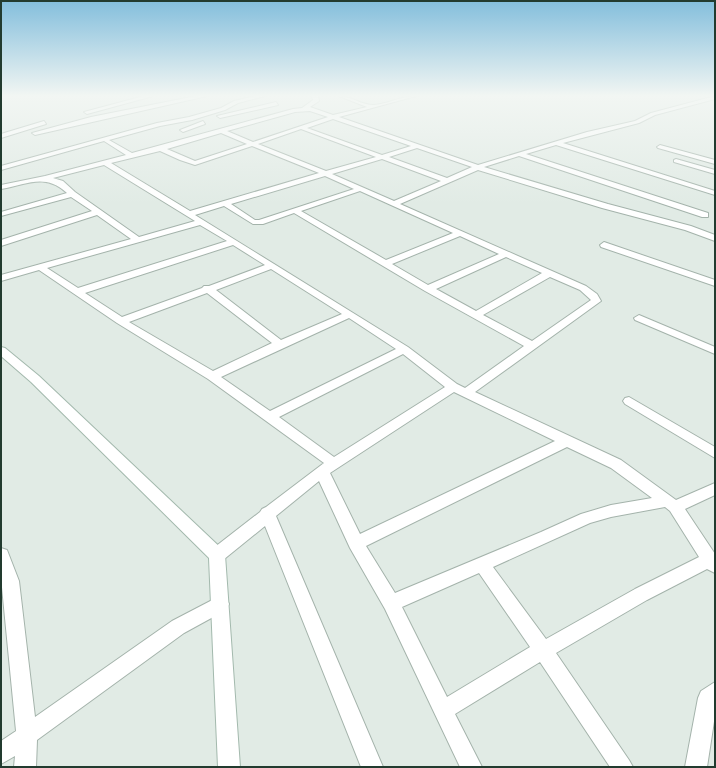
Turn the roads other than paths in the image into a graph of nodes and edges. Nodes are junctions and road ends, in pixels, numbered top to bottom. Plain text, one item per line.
1 (16, 132) edge
2 (40, 132) edge
3 (130, 132) edge
4 (218, 132) edge
5 (223, 132) edge
6 (291, 132) edge
7 (314, 132) edge
8 (375, 132) edge
9 (600, 132) edge
10 (35, 133) dead end
11 (1, 136) edge
12 (104, 139) junction
13 (557, 143) junction
14 (254, 144) junction
15 (419, 146) junction
16 (660, 147) dead end
17 (158, 149) junction
18 (522, 155) junction
19 (132, 156) junction
20 (384, 157) junction
21 (676, 161) dead end
22 (105, 162) junction
23 (715, 162) edge
24 (477, 167) junction
25 (5, 172) edge
26 (715, 172) edge
27 (327, 174) junction
28 (45, 178) junction
29 (448, 181) junction
30 (22, 183) junction
31 (1, 187) edge
32 (360, 189) junction
33 (715, 193) edge
34 (72, 194) junction
35 (226, 204) junction
36 (392, 204) junction
37 (296, 211) junction
38 (98, 212) junction
39 (1, 214) edge
40 (189, 214) junction
41 (705, 215) dead end
42 (201, 222) junction
43 (460, 233) junction
44 (715, 238) edge
45 (3, 240) edge
46 (137, 240) junction
47 (234, 242) junction
48 (604, 244) dead end
49 (506, 254) junction
50 (387, 263) junction
51 (272, 266) junction
52 (40, 267) junction
53 (550, 273) junction
54 (1, 278) edge
55 (715, 283) edge
56 (207, 288) junction
57 (428, 289) junction
58 (77, 292) junction
59 (350, 314) junction
60 (476, 315) junction
61 (639, 318) dead end
62 (121, 321) junction
63 (280, 344) junction
64 (532, 346) junction
65 (404, 349) junction
66 (1, 350) edge
67 (715, 351) edge
68 (212, 376) junction
69 (453, 387) junction
70 (466, 393) junction
71 (629, 401) dead end
72 (269, 417) junction
73 (567, 441) junction
74 (715, 453) edge
75 (327, 467) junction
76 (715, 489) edge
77 (672, 504) junction
78 (267, 513) junction
79 (356, 543) junction
80 (1, 555) edge
81 (216, 555) junction
82 (713, 564) edge
83 (482, 565) junction
84 (391, 603) junction
85 (220, 604) junction
86 (543, 650) junction
87 (715, 692) edge
88 (443, 710) junction
89 (27, 737) junction
90 (1, 754) edge
91 (25, 767) edge
92 (229, 767) edge
93 (372, 767) edge
94 (471, 767) edge
95 (622, 767) edge
96 (696, 767) edge

1 - 11 street
2 - 10 street
3 - 12 street
4 - 17 street
5 - 14 street
6 - 14 street
7 - 20 street
8 - 15 street
9 - 13 street
12 - 19 street
12 - 25 street
13 - 18 street
13 - 33 street
14 - 17 street
14 - 27 street
15 - 20 street
15 - 24 street
16 - 23 street
17 - 19 street
18 - 24 street
18 - 41 street
19 - 22 street
20 - 27 street
20 - 29 street
21 - 26 street
22 - 28 street
22 - 40 street
24 - 29 street
24 - 44 street
25 - 30 street
27 - 32 street
27 - 35 street
28 - 30 street
28 - 34 street
29 - 36 street
30 - 31 street
32 - 36 street
32 - 37 street
34 - 38 street
34 - 39 street
35 - 37 street
35 - 40 street
36 - 43 street
37 - 50 street
38 - 45 street
38 - 46 street
40 - 42 street
42 - 46 street
42 - 47 street
43 - 49 street
43 - 50 street
46 - 52 street
47 - 51 street
47 - 58 street
48 - 55 street
49 - 53 street
49 - 57 street
50 - 57 street
51 - 56 street
51 - 59 street
52 - 54 street
52 - 58 street
53 - 60 street
53 - 64 street
56 - 62 street
56 - 63 street
57 - 60 street
58 - 62 street
59 - 63 street
59 - 65 street
60 - 64 street
61 - 67 street
62 - 68 street
63 - 68 street
64 - 70 street
65 - 69 street
65 - 72 street
66 - 81 street
68 - 72 street
69 - 70 street
69 - 75 street
70 - 73 street
71 - 74 street
72 - 75 street
73 - 77 street
73 - 79 street
75 - 78 street
75 - 79 street
76 - 77 street
77 - 82 street
77 - 83 street
78 - 81 street
78 - 93 street
79 - 84 street
80 - 89 street
81 - 85 street
82 - 86 street
83 - 84 street
83 - 86 street
84 - 88 street
85 - 89 street
85 - 92 street
86 - 88 street
86 - 95 street
87 - 96 street
88 - 94 street
89 - 90 street
89 - 91 street

